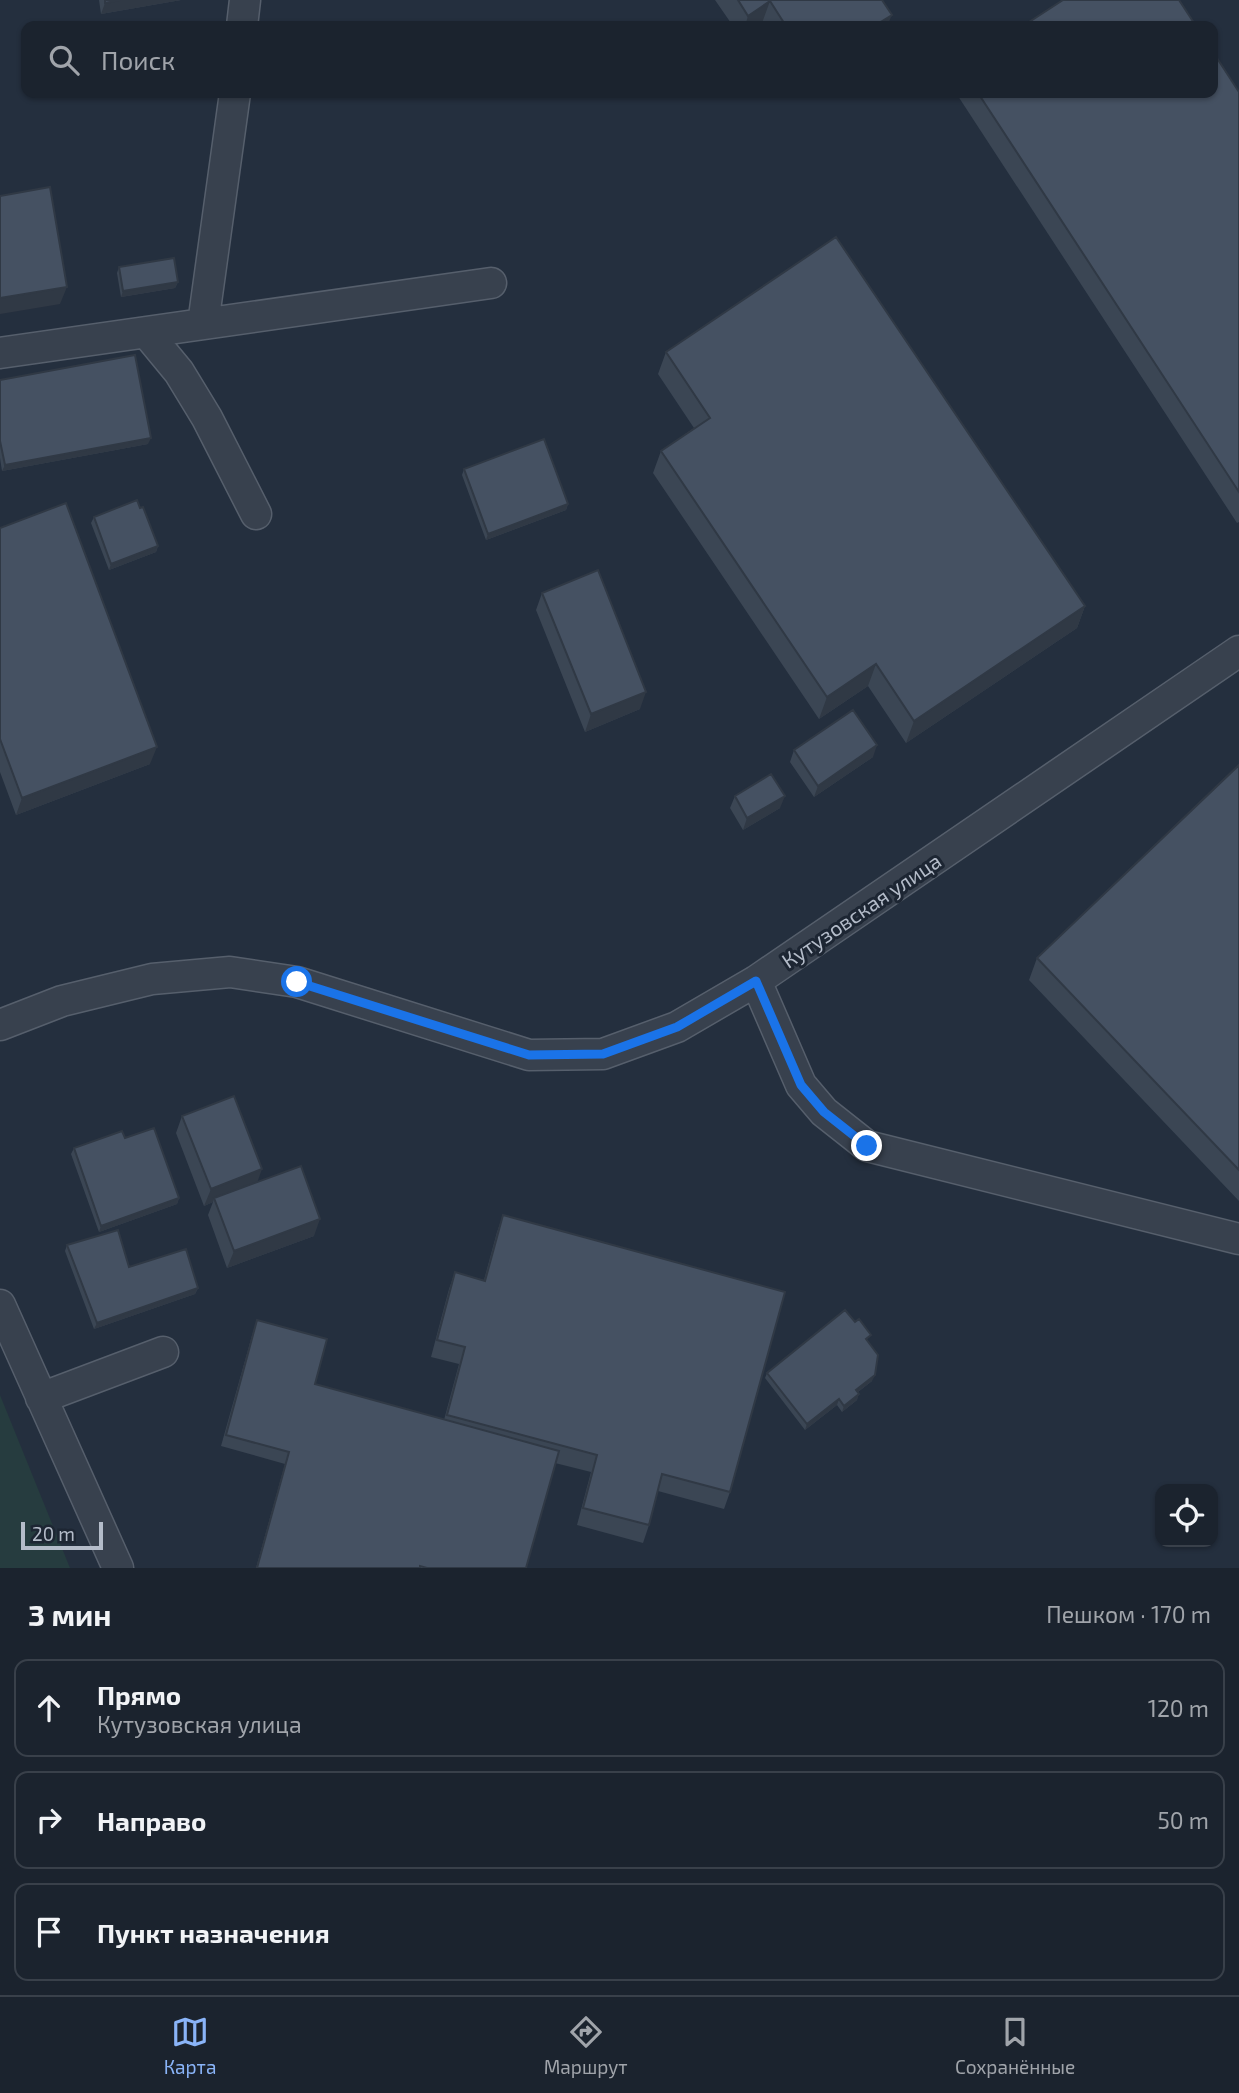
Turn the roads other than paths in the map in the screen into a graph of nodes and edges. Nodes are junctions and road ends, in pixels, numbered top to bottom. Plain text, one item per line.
1 (245, 0) edge
2 (243, 21) edge
3 (234, 98) edge
4 (492, 283) dead end
5 (203, 324) junction
6 (146, 332) junction
7 (0, 353) edge
8 (257, 514) dead end
9 (1239, 651) edge
10 (756, 981) junction
11 (0, 1025) edge
12 (1239, 1239) edge
13 (0, 1306) edge
14 (163, 1352) dead end
15 (41, 1398) junction
16 (118, 1568) edge

1 - 2 street
3 - 5 street
4 - 5 street
5 - 6 street
6 - 7 street
6 - 8 street
9 - 10 street, Кутузовская улица
10 - 11 street, Кутузовская улица
10 - 12 street
13 - 15 street
14 - 15 street
15 - 16 street

